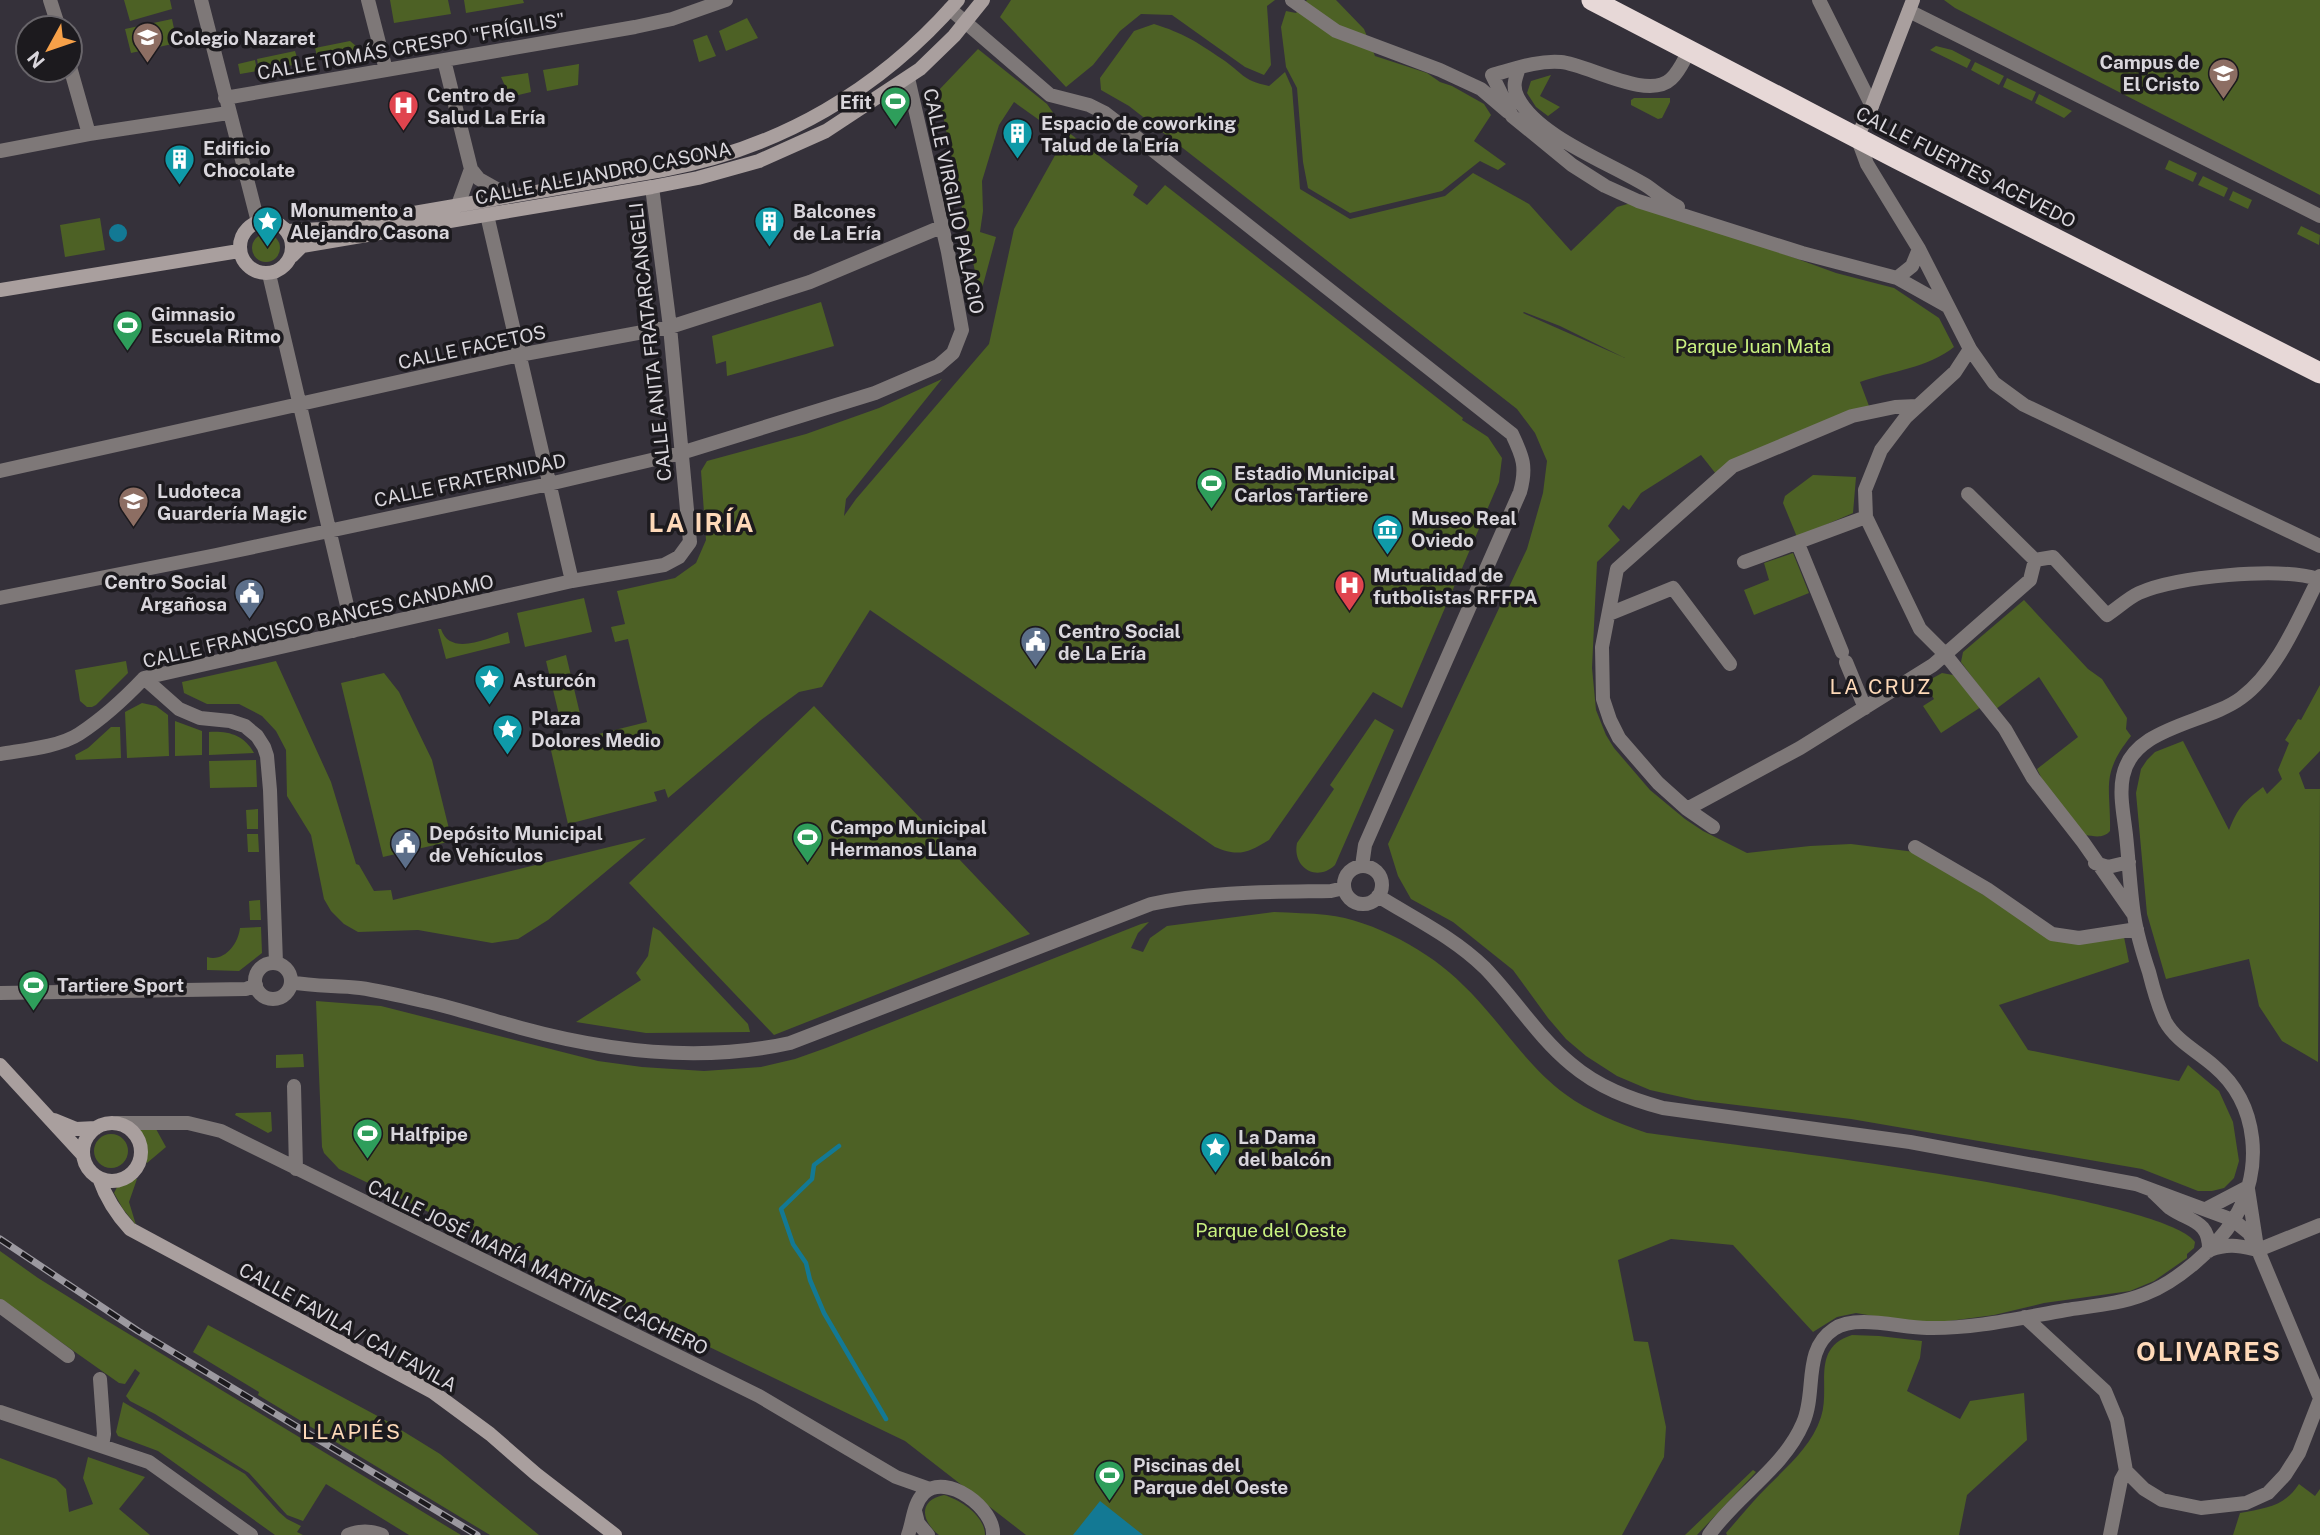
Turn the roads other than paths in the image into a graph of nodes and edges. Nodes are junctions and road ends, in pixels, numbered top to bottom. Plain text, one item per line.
1 (201, 0) edge
2 (368, 0) edge
3 (726, 0) edge
4 (984, 0) edge
5 (1293, 0) edge
6 (1592, 0) edge
7 (1819, 0) edge
8 (954, 4) edge
9 (1910, 4) edge
10 (966, 22) junction
11 (1689, 51) junction
12 (444, 60) junction
13 (1519, 68) junction
14 (386, 70) junction
15 (1452, 75) junction
16 (1492, 75) junction
17 (908, 78) junction
18 (75, 84) edge
19 (225, 98) junction
20 (1872, 106) junction
21 (228, 113) junction
22 (1512, 116) junction
23 (89, 134) junction
24 (1857, 137) junction
25 (0, 151) edge
26 (1615, 168) junction
27 (471, 169) junction
28 (652, 187) junction
29 (1605, 187) junction
30 (509, 196) junction
31 (458, 205) junction
32 (487, 215) junction
33 (2320, 216) edge
34 (258, 222) junction
35 (1708, 222) junction
36 (941, 227) junction
37 (288, 231) junction
38 (1919, 249) junction
39 (239, 251) junction
40 (292, 256) junction
41 (269, 274) junction
42 (1897, 278) junction
43 (0, 290) edge
44 (1949, 306) junction
45 (670, 327) junction
46 (1970, 349) junction
47 (519, 355) junction
48 (938, 366) joint
49 (2320, 373) edge
50 (299, 403) junction
51 (1917, 406) junction
52 (681, 453) junction
53 (0, 471) edge
54 (549, 484) junction
55 (1968, 494) dead end
56 (1866, 517) junction
57 (329, 530) junction
58 (1798, 544) junction
59 (2320, 546) edge
60 (2035, 561) junction
61 (1744, 562) dead end
62 (664, 565) joint
63 (2319, 578) edge
64 (572, 581) junction
65 (0, 598) edge
66 (1609, 614) junction
67 (353, 631) junction
68 (1945, 654) junction
69 (1730, 664) dead end
70 (144, 678) junction
71 (1864, 708) junction
72 (0, 754) edge
73 (1688, 810) junction
74 (1713, 827) dead end
75 (1915, 846) dead end
76 (2129, 862) junction
77 (2095, 863) junction
78 (1363, 866) junction
79 (1344, 888) junction
80 (1378, 896) junction
81 (2136, 923) junction
82 (275, 963) junction
83 (291, 982) junction
84 (256, 985) junction
85 (0, 993) edge
86 (0, 1065) edge
87 (295, 1086) dead end
88 (48, 1117) junction
89 (117, 1123) junction
90 (96, 1128) junction
91 (83, 1155) junction
92 (296, 1169) junction
93 (99, 1178) junction
94 (2147, 1187) junction
95 (2248, 1187) junction
96 (2206, 1209) junction
97 (2233, 1220) junction
98 (2320, 1225) edge
99 (2257, 1248) junction
100 (2209, 1251) junction
101 (0, 1306) edge
102 (2057, 1312) junction
103 (2025, 1317) junction
104 (2045, 1338) junction
105 (68, 1356) dead end
106 (100, 1379) dead end
107 (2320, 1398) edge
108 (0, 1412) edge
109 (102, 1446) junction
110 (2126, 1471) junction
111 (930, 1489) junction
112 (915, 1511) junction
113 (251, 1535) edge
114 (348, 1535) edge
115 (382, 1535) edge
116 (615, 1535) edge
117 (908, 1535) edge
118 (928, 1535) edge
119 (993, 1535) edge
120 (1709, 1535) edge
121 (2110, 1535) edge

1 - 19 street
2 - 14 street
3 - 12 street, CALLE TOMÁS CRESPO "FRÍGILIS"
4 - 10 main road, CALLE ALEJANDRO CASONA
5 - 15 street
6 - 11 highway, CALLE FUERTES ACEVEDO
7 - 20 street
8 - 10 street, CALLE ALEJANDRO CASONA
8 - 30 main road, CALLE ALEJANDRO CASONA
9 - 20 main road
9 - 33 street
10 - 17 main road, CALLE ALEJANDRO CASONA
10 - 78 street
11 - 13 street
11 - 24 highway, CALLE FUERTES ACEVEDO
12 - 14 street, CALLE TOMÁS CRESPO "FRÍGILIS"
12 - 27 street
13 - 16 street
13 - 26 street
14 - 19 street, CALLE TOMÁS CRESPO "FRÍGILIS"
15 - 16 street
15 - 22 street
16 - 22 street
17 - 28 main road, CALLE ALEJANDRO CASONA
17 - 36 street, CALLE VIRGILIO PALACIO
18 - 23 street
19 - 21 street
20 - 24 main road
21 - 23 street
21 - 34 street
22 - 29 street
23 - 25 street
24 - 38 street
24 - 49 highway, CALLE FUERTES ACEVEDO
26 - 29 street
26 - 35 street
27 - 30 street
27 - 31 street
28 - 32 main road, CALLE ALEJANDRO CASONA
28 - 45 street, CALLE ANITA FRATARCANGELI
29 - 35 street
30 - 31 main road, CALLE ALEJANDRO CASONA
31 - 37 main road, CALLE ALEJANDRO CASONA
32 - 40 main road, CALLE ALEJANDRO CASONA
32 - 47 street
34 - 37 main road
34 - 39 main road
35 - 42 street
36 - 45 street, CALLE FACETOS
36 - 48 street, CALLE VIRGILIO PALACIO
37 - 40 main road
38 - 42 street
38 - 44 street
39 - 41 main road
39 - 43 main road
40 - 41 main road
41 - 50 street
42 - 44 street
44 - 46 street
45 - 47 street, CALLE FACETOS
45 - 52 street, CALLE ANITA FRATARCANGELI
46 - 51 street
46 - 59 street
47 - 50 street, CALLE FACETOS
47 - 54 street
48 - 52 street, CALLE FRATERNIDAD
50 - 53 street, CALLE FACETOS
50 - 57 street
51 - 56 street
51 - 66 street
52 - 54 street, CALLE FRATERNIDAD
52 - 62 street, CALLE ANITA FRATARCANGELI
54 - 57 street, CALLE FRATERNIDAD
54 - 64 street
55 - 60 street
56 - 58 street
56 - 68 street
57 - 65 street, CALLE FRATERNIDAD
57 - 67 street
58 - 61 street
58 - 71 street
60 - 63 street
60 - 68 street
62 - 64 street, CALLE FRANCISCO BANCES CANDAMO
63 - 76 street
64 - 67 street, CALLE FRANCISCO BANCES CANDAMO
66 - 69 street
66 - 73 street
67 - 70 street, CALLE FRANCISCO BANCES CANDAMO
68 - 71 street
68 - 77 street
70 - 72 street, CALLE FRANCISCO BANCES CANDAMO
70 - 82 street
71 - 73 street
73 - 74 street
75 - 81 street
76 - 77 street
76 - 81 street
77 - 81 street
78 - 79 street
78 - 80 street
79 - 80 street
79 - 83 street
80 - 94 street
81 - 95 street
82 - 83 street
82 - 84 street
83 - 84 street
84 - 85 street
86 - 88 main road
87 - 92 street
88 - 90 main road
88 - 91 main road
89 - 90 main road
89 - 92 street, CALLE JOSÉ MARÍA MARTÍNEZ CACHERO
89 - 93 main road
90 - 91 main road
91 - 93 main road
92 - 111 street, CALLE JOSÉ MARÍA MARTÍNEZ CACHERO
93 - 116 main road, CALLE FAVILA / CAI FAVILA
94 - 96 street
94 - 100 street
95 - 96 street
95 - 97 street
95 - 99 street
96 - 97 street
97 - 99 street
97 - 100 street
98 - 99 street
99 - 100 street
99 - 107 street
100 - 102 street
101 - 105 street
102 - 103 street
102 - 104 street
103 - 104 street
103 - 120 street
104 - 110 street
106 - 109 street
107 - 110 street
108 - 109 street
109 - 113 street
110 - 121 street
111 - 112 street
111 - 119 street, CALLE JOSÉ MARÍA MARTÍNEZ CACHERO
112 - 117 street
112 - 118 street
114 - 115 street

